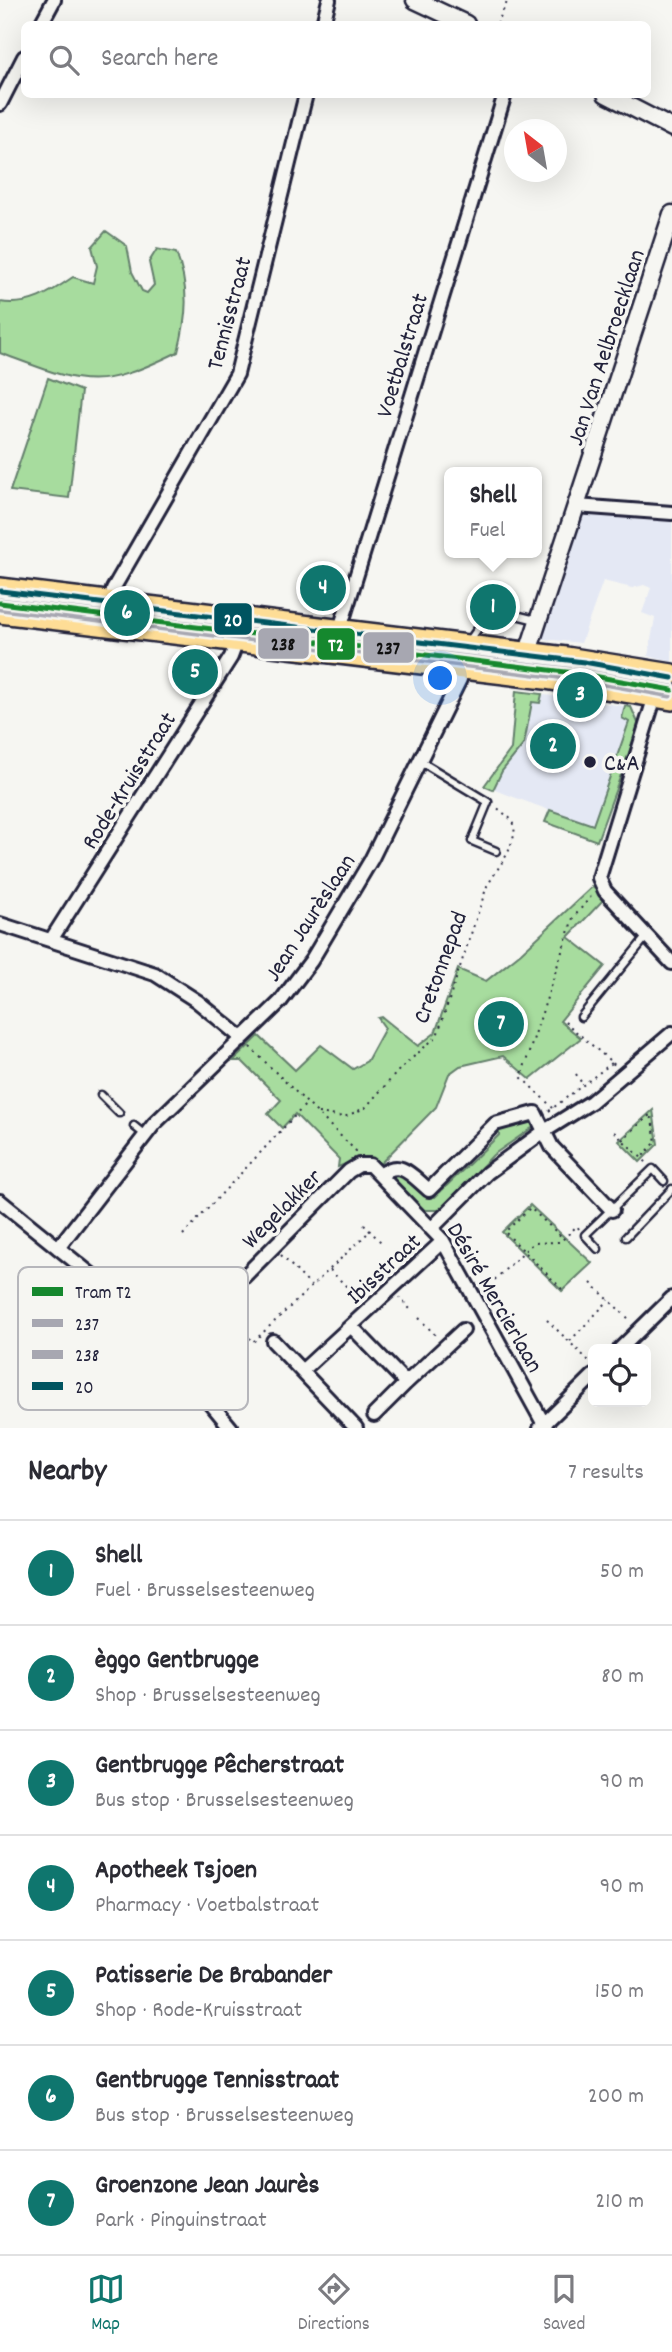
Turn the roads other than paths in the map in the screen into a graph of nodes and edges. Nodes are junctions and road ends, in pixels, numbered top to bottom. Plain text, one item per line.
1 (54, 0) edge
2 (329, 0) edge
3 (415, 0) edge
4 (43, 21) edge
5 (324, 21) edge
6 (460, 21) edge
7 (21, 63) edge
8 (305, 98) edge
9 (504, 98) edge
10 (614, 98) edge
11 (0, 104) edge
12 (672, 128) edge
13 (672, 214) edge
14 (576, 506) junction
15 (672, 513) edge
16 (0, 588) edge
17 (0, 600) edge
18 (112, 601) junction
19 (0, 613) edge
20 (538, 621) junction
21 (341, 629) junction
22 (237, 641) junction
23 (467, 645) junction
24 (523, 664) junction
25 (461, 668) junction
26 (672, 674) edge
27 (666, 694) edge
28 (420, 761) junction
29 (496, 851) dead end
30 (0, 924) edge
31 (647, 936) junction
32 (51, 940) junction
33 (672, 963) edge
34 (581, 1017) dead end
35 (672, 1033) edge
36 (242, 1038) junction
37 (100, 1095) dead end
38 (118, 1113) dead end
39 (134, 1126) dead end
40 (542, 1132) junction
41 (145, 1135) junction
42 (370, 1165) joint
43 (381, 1175) junction
44 (664, 1181) dead end
45 (672, 1189) edge
46 (0, 1201) edge
47 (612, 1210) junction
48 (433, 1227) junction
49 (626, 1237) dead end
50 (443, 1241) junction
51 (58, 1248) junction
52 (598, 1249) dead end
53 (83, 1267) edge
54 (248, 1272) edge
55 (672, 1298) edge
56 (351, 1326) junction
57 (463, 1330) dead end
58 (273, 1342) dead end
59 (625, 1344) edge
60 (302, 1371) junction
61 (588, 1381) edge
62 (407, 1383) junction
63 (216, 1410) edge
64 (374, 1415) dead end
65 (544, 1427) edge
66 (231, 1428) edge
67 (356, 1428) edge

1 - 4 street
2 - 5 street
3 - 6 street
7 - 11 street
8 - 18 street, Tennisstraat
9 - 21 street, Voetbalstraat
10 - 12 street
13 - 14 street, Jan Van Aelbroecklaan
14 - 15 street
14 - 20 street, Jan Van Aelbroecklaan
16 - 18 main road
17 - 24 lane
18 - 21 main road
19 - 22 main road
20 - 23 lane
20 - 24 street, Jan Van Aelbroecklaan
21 - 23 main road
22 - 25 main road
22 - 32 street, Rode-Kruisstraat
23 - 24 main road
24 - 25 main road
24 - 26 main road
24 - 27 main road
25 - 28 street, Jean Jaurèslaan
27 - 31 street
28 - 29 lane
28 - 36 street, Jean Jaurèslaan
30 - 32 street
31 - 33 street
31 - 34 lane
32 - 36 street
35 - 40 street
36 - 41 street, Jean Jaurèslaan
37 - 38 lane
39 - 41 lane
40 - 43 street
40 - 47 street
40 - 48 street
41 - 51 street, Jean Jaurèslaan
42 - 43 street, Désiré Mercierlaan
42 - 54 street, Wegelakker
43 - 48 street, Désiré Mercierlaan
44 - 47 lane
45 - 49 lane
46 - 51 street
47 - 52 lane
48 - 50 street, Désiré Mercierlaan
50 - 56 street, Ibisstraat
50 - 65 street, Désiré Mercierlaan
51 - 53 street
55 - 59 street
56 - 60 street, Ibisstraat
56 - 62 street, Ibisstraat
57 - 62 street
58 - 60 street
60 - 67 street
61 - 65 street
62 - 64 street
63 - 66 street

